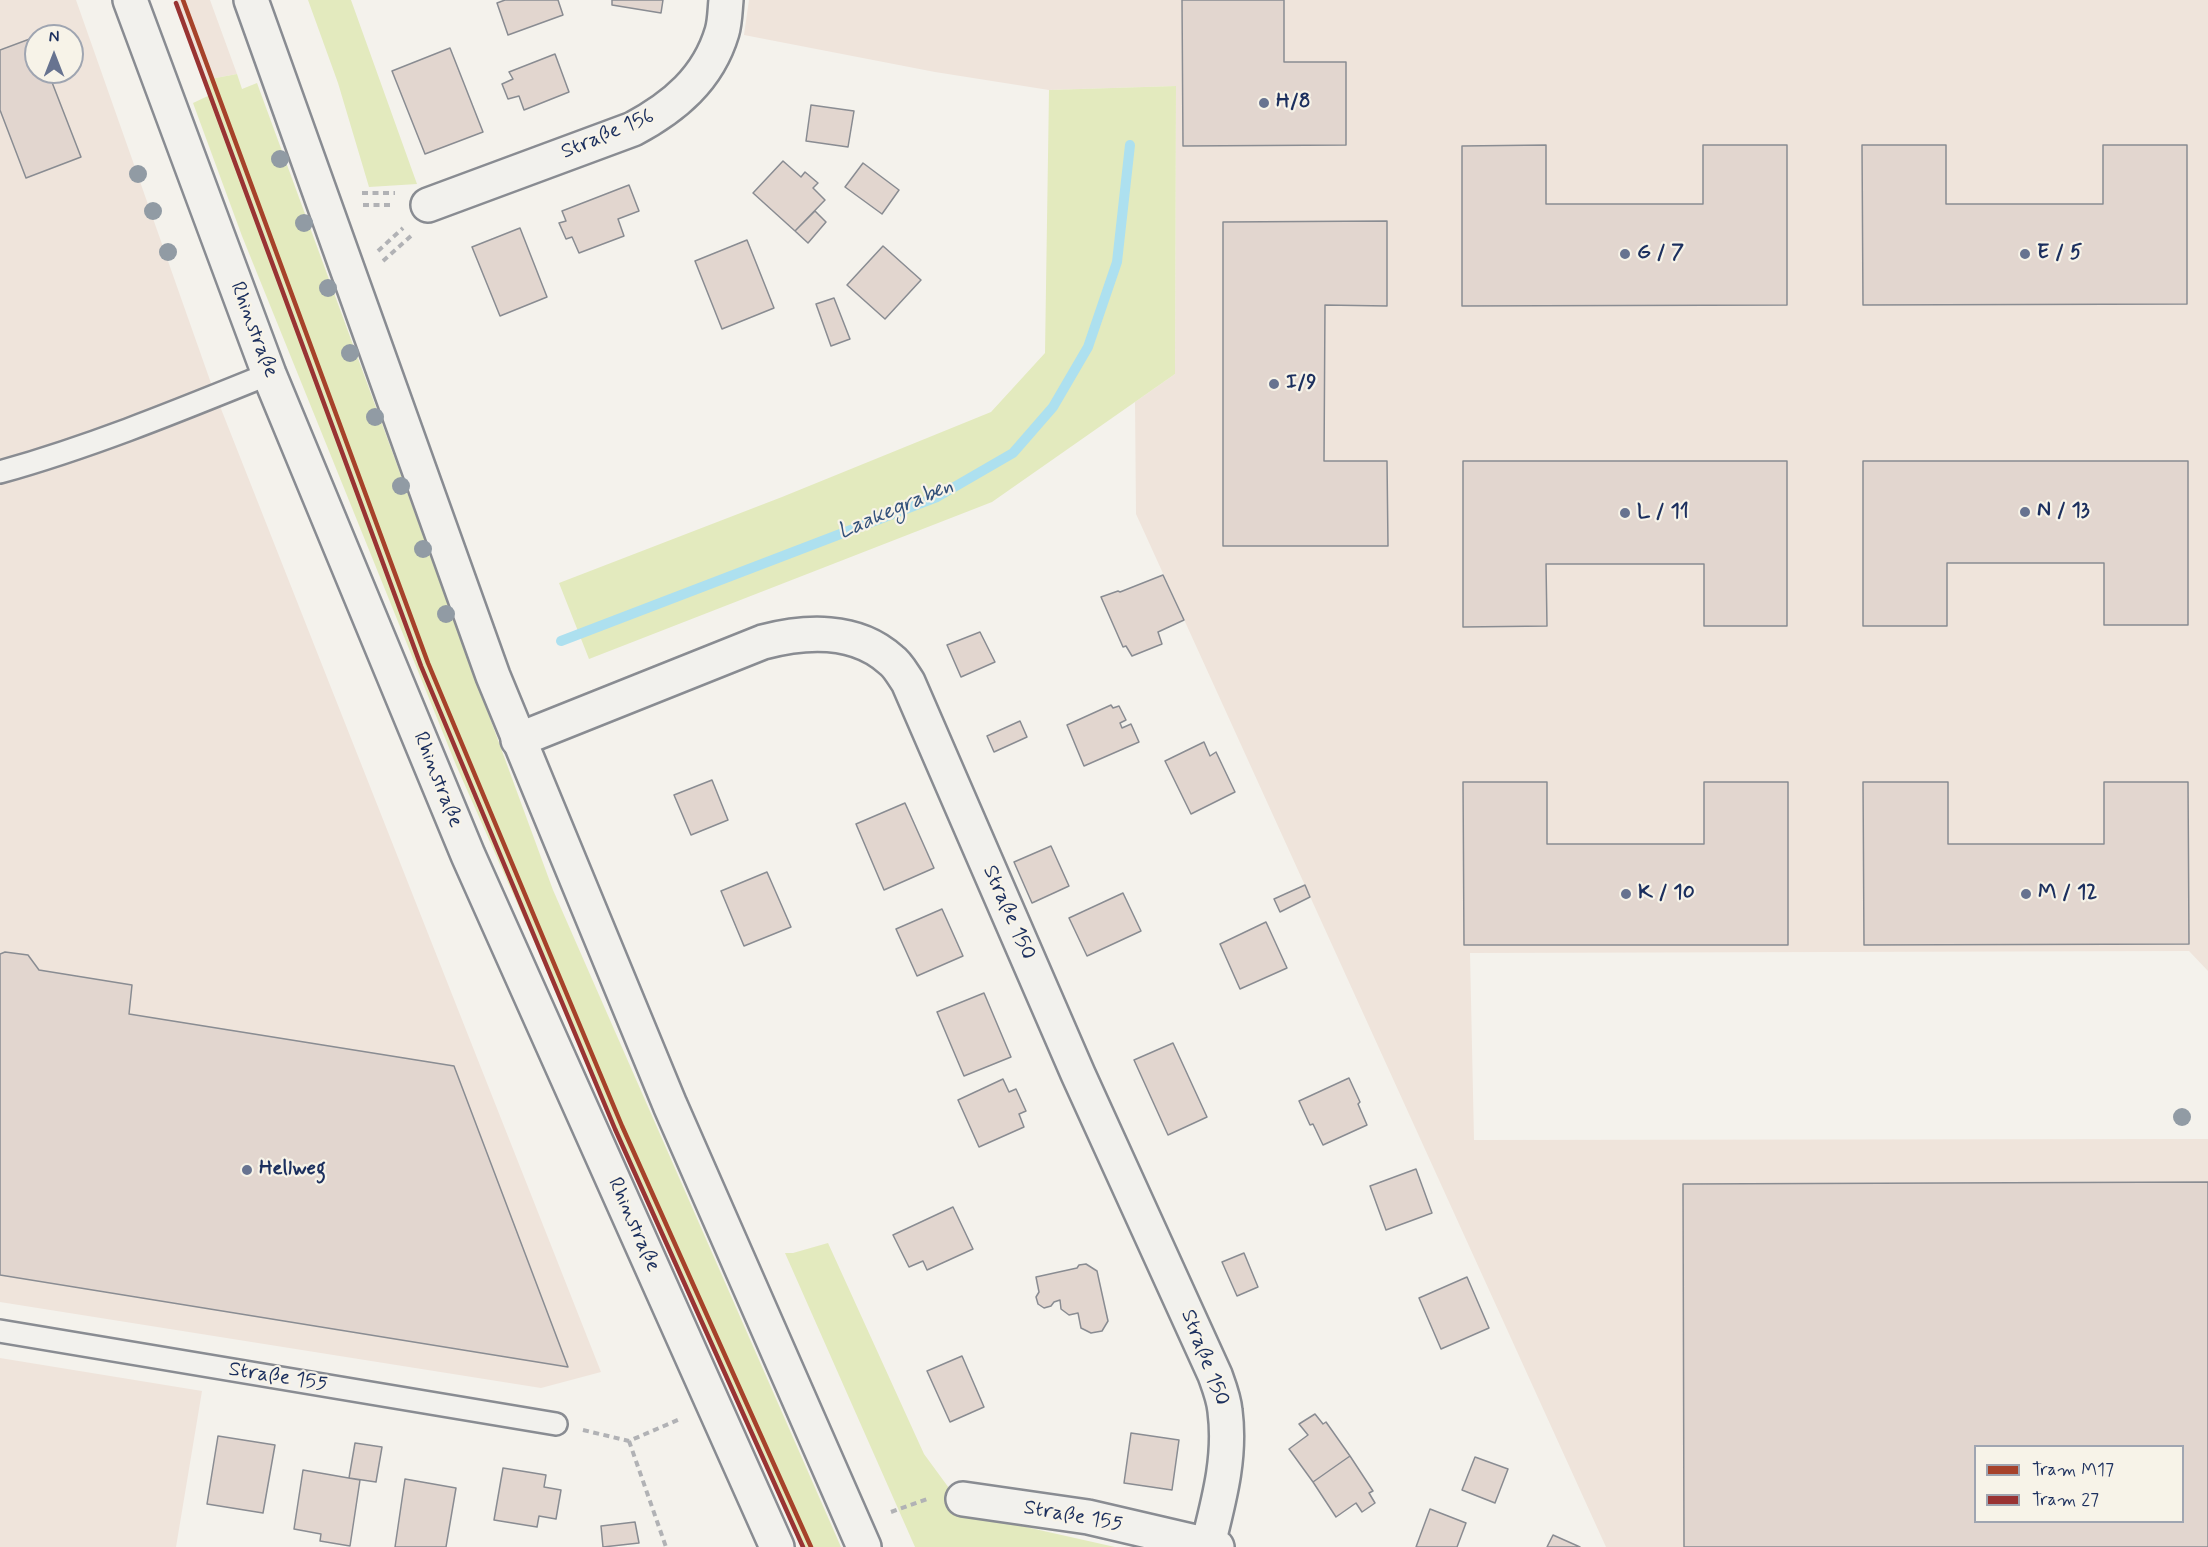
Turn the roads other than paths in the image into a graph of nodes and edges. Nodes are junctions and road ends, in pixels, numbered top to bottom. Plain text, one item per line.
1 (130, 0) edge
2 (251, 0) edge
3 (726, 0) edge
4 (428, 205) dead end
5 (269, 374) junction
6 (0, 472) edge
7 (518, 740) junction
8 (0, 1331) edge
9 (556, 1424) road end
10 (949, 1498) road end
11 (1212, 1546) edge
12 (777, 1547) edge
13 (864, 1547) edge

1 - 5 main road, Rhinstraße
2 - 7 main road
3 - 4 main road, Straße 156
5 - 6 lane
5 - 12 main road, Rhinstraße
7 - 11 main road, Straße 150
7 - 13 main road
8 - 9 lane, Straße 155
10 - 11 main road, Straße 155

